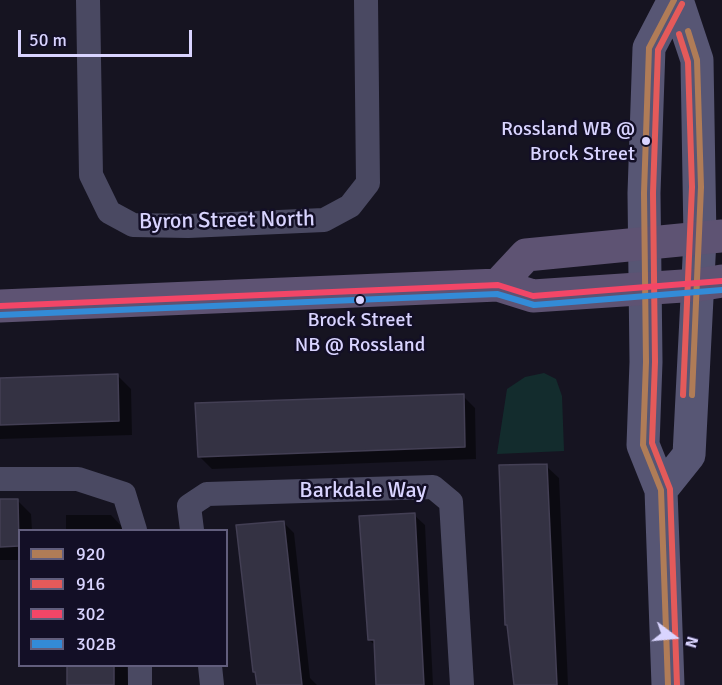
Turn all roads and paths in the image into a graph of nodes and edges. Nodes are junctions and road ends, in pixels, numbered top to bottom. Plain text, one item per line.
1 (88, 0) edge
2 (366, 0) edge
3 (676, 0) edge
4 (711, 238) edge
5 (644, 242) junction
6 (710, 283) edge
7 (498, 285) junction
8 (644, 289) junction
9 (0, 306) edge
10 (0, 478) edge
11 (661, 490) junction
12 (134, 529) edge
13 (192, 529) edge
14 (140, 667) edge
15 (210, 667) edge
16 (140, 685) edge
17 (212, 685) edge
18 (462, 685) edge
19 (668, 685) edge

1 - 2 street, Byron Street North
3 - 4 main road
3 - 5 main road
4 - 5 main road
4 - 6 main road
5 - 7 main road
5 - 8 main road
6 - 8 main road
6 - 11 main road
7 - 8 main road
7 - 9 main road
8 - 11 main road
10 - 12 street
11 - 19 main road
13 - 18 street, Barkdale Way
14 - 16 street
15 - 17 street

